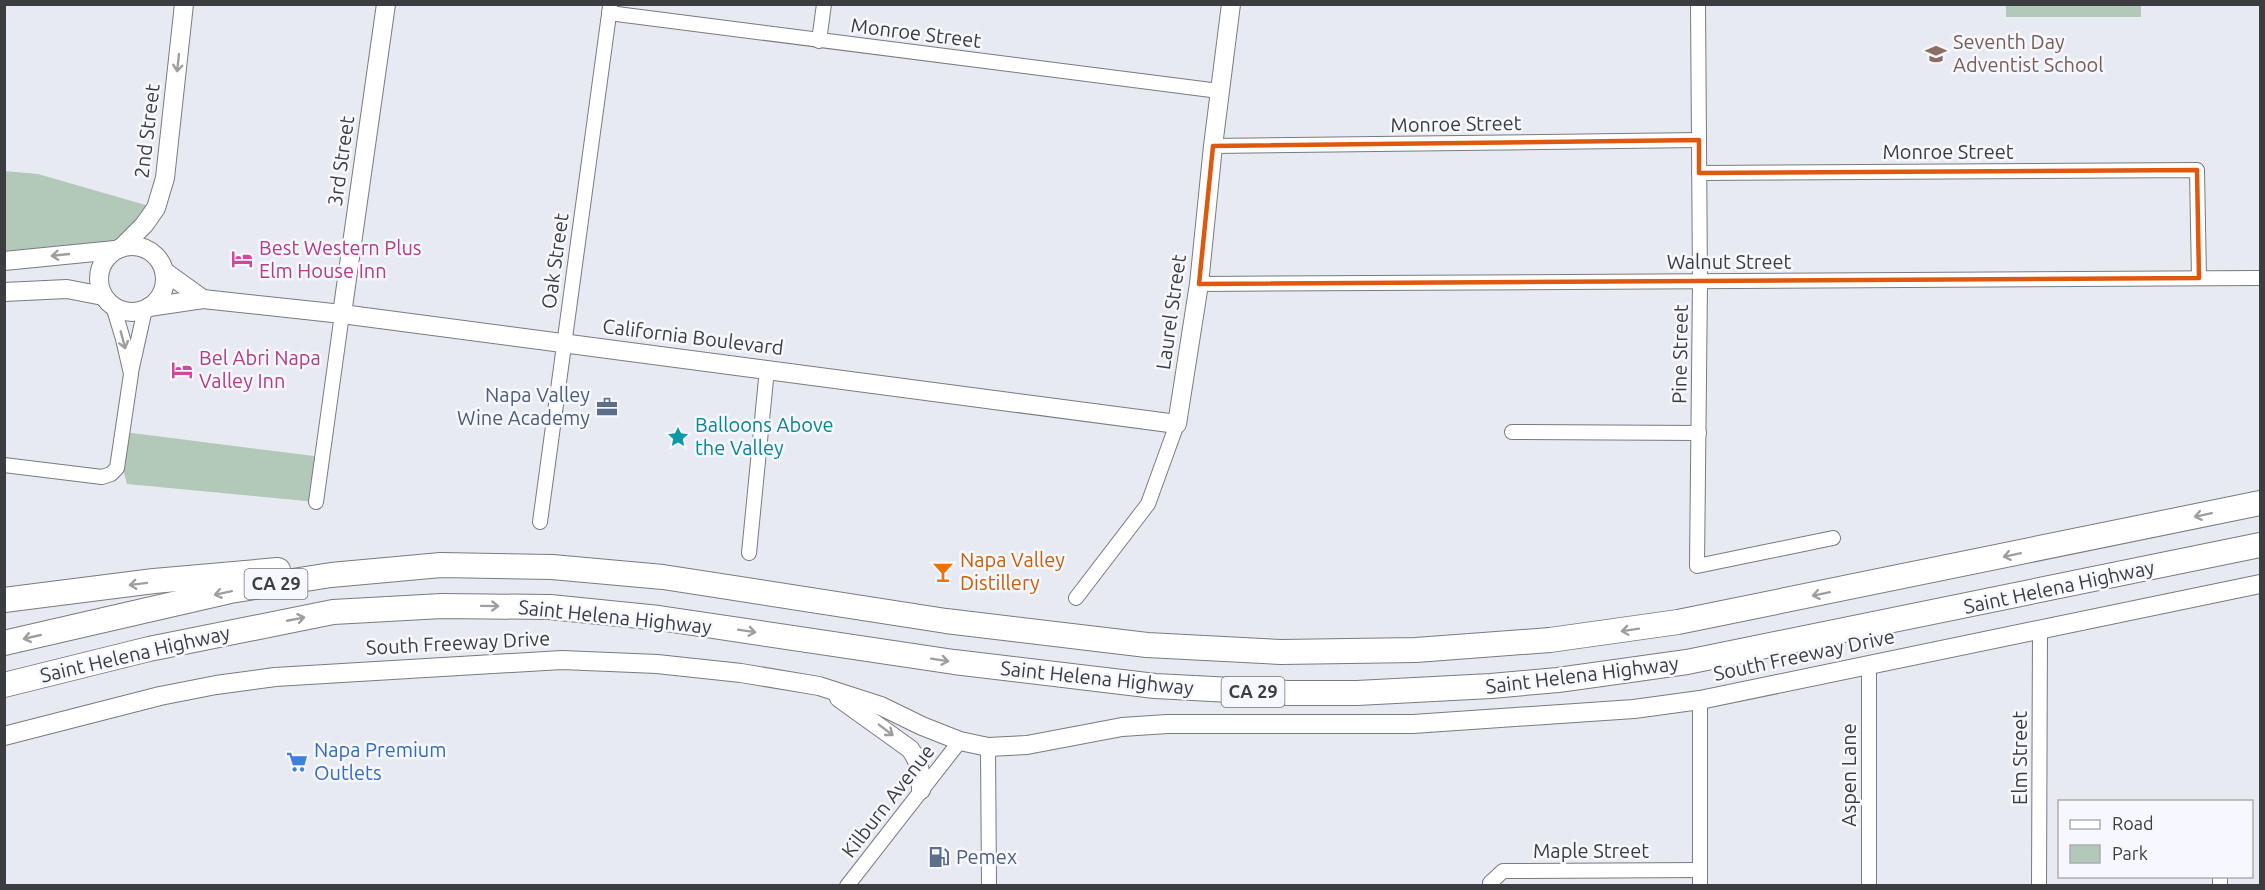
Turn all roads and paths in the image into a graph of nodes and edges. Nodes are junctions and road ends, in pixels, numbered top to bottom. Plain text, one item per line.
1 (184, 4) edge
2 (386, 4) edge
3 (824, 4) edge
4 (1231, 4) edge
5 (1698, 4) edge
6 (609, 9) edge
7 (819, 40) junction
8 (1219, 92) junction
9 (1699, 140) junction
10 (1213, 146) junction
11 (1699, 173) junction
12 (118, 249) junction
13 (4, 261) edge
14 (164, 271) junction
15 (2199, 278) junction
16 (2260, 278) edge
17 (1700, 282) junction
18 (1199, 285) junction
19 (4, 292) edge
20 (203, 299) junction
21 (108, 301) junction
22 (147, 308) junction
23 (342, 314) junction
24 (564, 343) junction
25 (767, 369) junction
26 (131, 374) junction
27 (1177, 424) junction
28 (1512, 432) dead end
29 (1699, 433) junction
30 (4, 465) edge
31 (316, 502) dead end
32 (2260, 503) edge
33 (540, 522) dead end
34 (1833, 538) dead end
35 (2260, 545) edge
36 (749, 553) dead end
37 (552, 567) junction
38 (2260, 584) edge
39 (1076, 598) dead end
40 (4, 600) edge
41 (239, 630) junction
42 (2040, 630) junction
43 (4, 643) edge
44 (1869, 665) junction
45 (4, 685) edge
46 (819, 686) junction
47 (4, 700) edge
48 (1700, 700) junction
49 (4, 736) edge
50 (960, 741) junction
51 (988, 747) junction
52 (921, 790) junction
53 (1700, 870) junction
54 (847, 885) edge
55 (989, 885) edge
56 (1490, 885) edge
57 (1700, 885) edge
58 (1869, 885) edge
59 (2039, 885) edge

1 -> 12 street, 2nd Street
2 - 23 street, 3rd Street
3 - 7 street
4 - 8 street, Laurel Street
5 - 9 street, Pine Street
6 - 7 street, Monroe Street
6 - 24 street, Oak Street
7 - 8 street, Monroe Street
8 - 10 street, Laurel Street
9 - 10 street, Monroe Street
9 - 11 street, Pine Street
10 - 18 street, Laurel Street
11 - 15 street, Monroe Street
11 - 17 street, Pine Street
12 -> 13 street
12 - 14 street
12 - 21 street
14 - 20 street, California Boulevard
14 - 22 street
15 - 16 street, Walnut Street
15 - 17 street, Walnut Street
17 - 18 street, Walnut Street
17 - 29 street, Pine Street
18 - 27 street, Laurel Street
19 - 21 street
20 - 22 street, California Boulevard
20 - 23 street, California Boulevard
21 - 22 street
21 -> 26 street
22 - 26 street
23 - 24 street, California Boulevard
23 - 31 street, 3rd Street
24 - 25 street, California Boulevard
24 - 33 street, Oak Street
25 - 27 street, California Boulevard
25 - 36 street
26 - 30 street
27 - 39 street, Laurel Street
28 - 29 street
29 - 34 street, Pine Street
32 -> 37 highway, Saint Helena Highway / CA 29
41 -> 35 highway, Saint Helena Highway / CA 29
37 -> 40 highway
37 -> 43 highway, Saint Helena Highway / CA 29
38 - 42 street, South Freeway Drive
41 - 45 highway, Saint Helena Highway / CA 29
41 - 47 highway
42 - 44 street, South Freeway Drive
42 - 59 street, Elm Street
44 - 48 street, South Freeway Drive
44 - 58 street, Aspen Lane
46 - 49 street, South Freeway Drive
46 - 50 street, South Freeway Drive
46 -> 52 street
48 - 51 street, South Freeway Drive
48 - 53 street
50 - 51 street, South Freeway Drive
50 - 52 street, Kilburn Avenue
51 - 55 street
52 - 54 street, Kilburn Avenue
53 - 56 street, Maple Street
53 - 57 street

